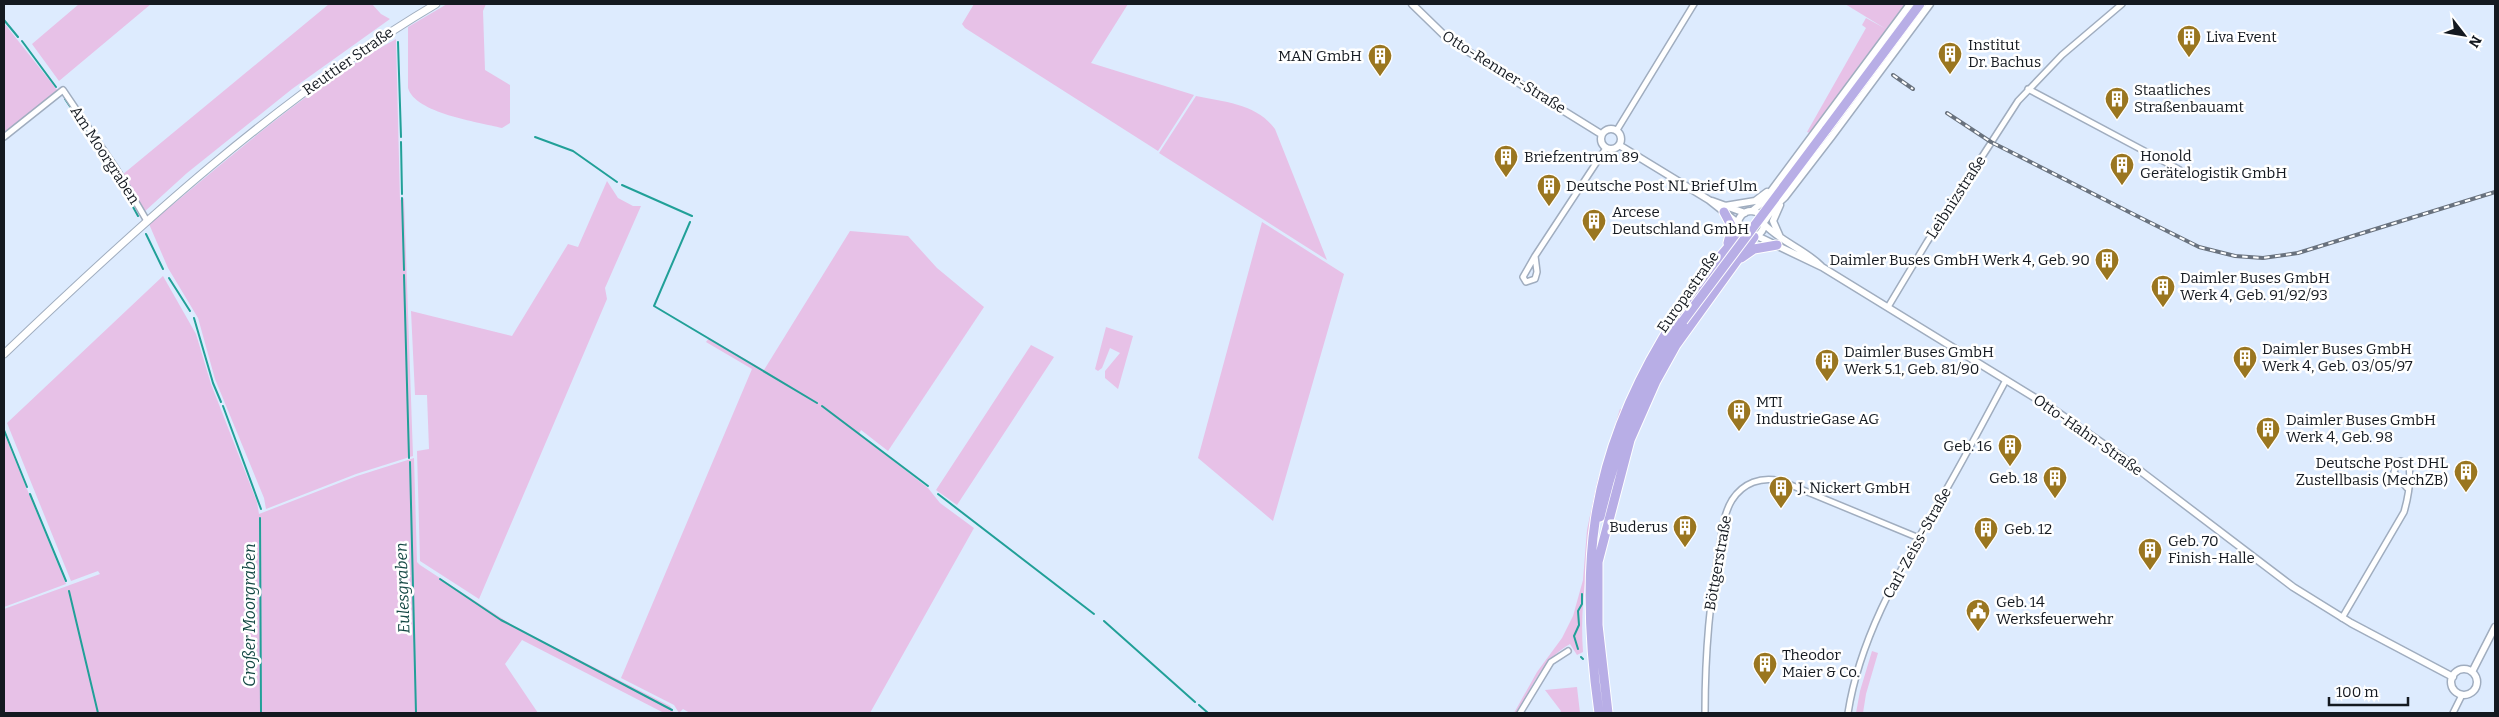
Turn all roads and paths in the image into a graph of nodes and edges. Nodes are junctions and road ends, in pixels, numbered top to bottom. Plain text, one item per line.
1 (436, 4) edge
2 (1412, 4) edge
3 (1694, 4) edge
4 (1910, 4) edge
5 (1919, 4) edge
6 (1930, 4) edge
7 (2122, 4) edge
8 (2028, 89) junction
9 (1617, 130) junction
10 (1602, 134) junction
11 (4, 136) edge
12 (1619, 145) junction
13 (1606, 148) junction
14 (2180, 170) dead end
15 (1772, 188) junction
16 (1785, 198) junction
17 (1724, 209) junction
18 (1748, 212) junction
19 (147, 221) junction
20 (1764, 223) junction
21 (1739, 226) junction
22 (1755, 237) junction
23 (1779, 242) junction
24 (1535, 256) junction
25 (1720, 256) junction
26 (1734, 263) junction
27 (1888, 307) junction
28 (4, 354) edge
29 (2006, 380) junction
30 (2408, 488) junction
31 (1919, 538) junction
32 (1595, 561) junction
33 (2342, 618) junction
34 (2495, 628) edge
35 (1568, 650) dead end
36 (2472, 672) junction
37 (2453, 677) junction
38 (2462, 695) junction
39 (1520, 713) edge
40 (1599, 713) edge
41 (1608, 713) edge
42 (1705, 713) edge
43 (1848, 713) edge
44 (2453, 713) edge

1 - 19 main road, Reuttier Straße
2 - 10 street, Otto-Renner-Straße
3 - 9 street
4 - 15 street
5 - 32 highway, Europastraße, bridge
6 - 16 street
7 - 8 street, Leibnizstraße
8 - 14 street
8 - 27 street, Leibnizstraße
9 - 10 street
9 - 12 street
10 - 13 street
11 - 19 street, Am Moorgraben
12 - 13 street
12 - 17 street
13 - 24 street
15 - 17 street
15 - 18 street
16 - 20 street
16 - 23 street
17 - 18 street
17 - 21 street
17 - 25 highway
18 - 20 street
18 - 21 street
19 - 28 main road, Reuttier Straße
20 - 22 street
20 - 23 street, Otto-Hahn-Straße
21 - 22 street
21 - 25 highway
22 - 23 street, Otto-Hahn-Straße
22 - 26 highway
23 - 26 highway
23 - 27 street, Otto-Hahn-Straße
24 - 24 street
25 - 32 highway
26 - 32 highway
27 - 29 street, Otto-Hahn-Straße
29 - 31 street, Carl-Zeiss-Straße
29 - 33 street, Otto-Hahn-Straße
30 - 30 street
30 - 33 street
31 - 42 street, Böttgerstraße
31 - 43 street, Carl-Zeiss-Straße
32 - 40 highway
32 - 41 highway
33 - 37 street, Otto-Hahn-Straße
34 - 36 street
35 - 39 street
36 - 37 street
36 - 38 street
37 - 38 street
38 - 44 street

